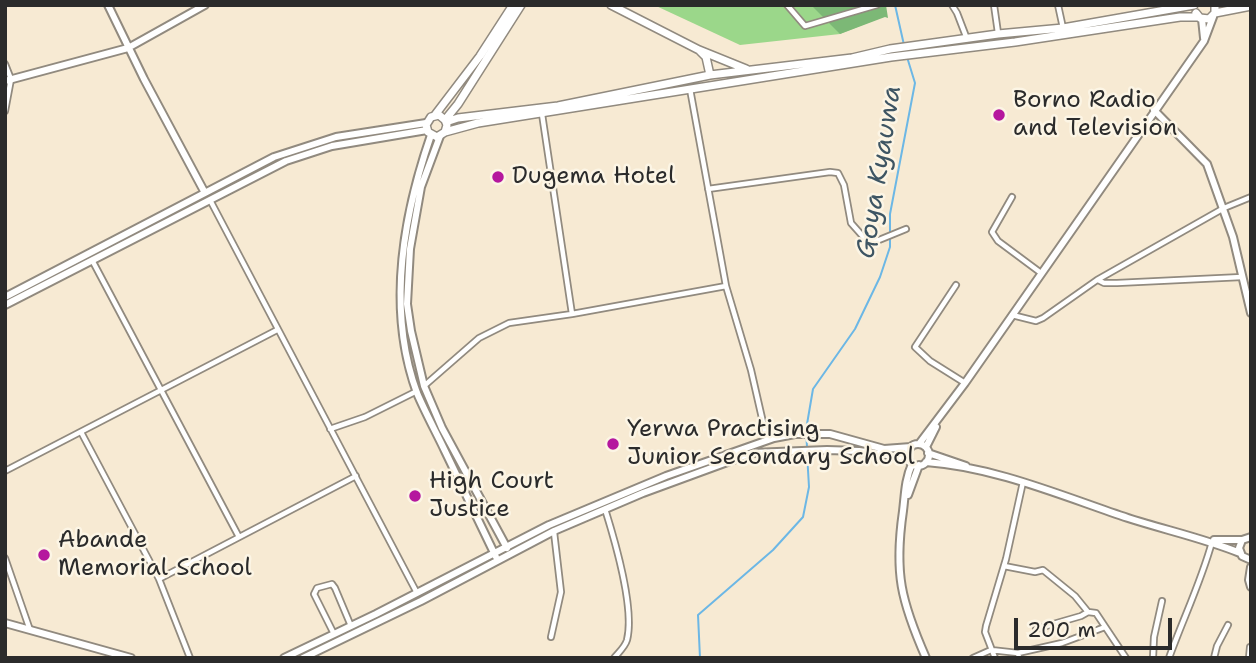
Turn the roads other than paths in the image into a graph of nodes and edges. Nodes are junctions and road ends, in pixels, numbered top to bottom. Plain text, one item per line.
1 (108, 5) edge
2 (205, 5) edge
3 (513, 5) edge
4 (522, 5) edge
5 (611, 5) edge
6 (787, 5) edge
7 (877, 5) edge
8 (952, 5) edge
9 (994, 5) edge
10 (1058, 5) edge
11 (1195, 5) edge
12 (1251, 6) edge
13 (1215, 11) edge
14 (1200, 18) junction
15 (1063, 28) junction
16 (998, 34) junction
17 (967, 39) junction
18 (1204, 41) junction
19 (944, 46) junction
20 (128, 48) junction
21 (699, 50) junction
22 (891, 53) junction
23 (5, 64) edge
24 (747, 69) junction
25 (710, 75) junction
26 (8, 80) edge
27 (690, 89) junction
28 (458, 104) junction
29 (1154, 110) junction
30 (5, 111) edge
31 (542, 114) junction
32 (435, 115) junction
33 (467, 117) junction
34 (446, 121) junction
35 (428, 129) junction
36 (443, 134) junction
37 (708, 189) junction
38 (208, 197) junction
39 (1012, 197) dead end
40 (1251, 197) edge
41 (1224, 208) junction
42 (906, 229) dead end
43 (92, 260) junction
44 (1041, 273) junction
45 (1243, 277) junction
46 (1097, 280) junction
47 (956, 285) dead end
48 (726, 286) junction
49 (5, 298) edge
50 (5, 305) edge
51 (1251, 313) edge
52 (572, 314) junction
53 (1012, 315) junction
54 (277, 330) junction
55 (965, 383) junction
56 (424, 386) junction
57 (160, 390) junction
58 (417, 391) junction
59 (330, 429) junction
60 (81, 432) junction
61 (767, 440) junction
62 (911, 447) junction
63 (925, 448) junction
64 (916, 462) junction
65 (5, 471) edge
66 (978, 471) junction
67 (356, 476) junction
68 (1023, 482) junction
69 (605, 509) junction
70 (554, 531) junction
71 (239, 537) junction
72 (1251, 537) edge
73 (1242, 540) junction
74 (1210, 541) junction
75 (508, 550) junction
76 (1240, 553) junction
77 (496, 557) junction
78 (5, 558) edge
79 (1251, 560) edge
80 (1004, 566) junction
81 (1251, 567) edge
82 (159, 579) junction
83 (1251, 587) edge
84 (417, 593) junction
85 (1162, 601) dead end
86 (1088, 612) junction
87 (5, 623) edge
88 (1228, 625) dead end
89 (351, 627) junction
90 (1105, 628) junction
91 (30, 629) junction
92 (1036, 629) dead end
93 (334, 635) junction
94 (551, 637) dead end
95 (1250, 647) edge
96 (991, 650) junction
97 (1019, 655) edge
98 (131, 658) edge
99 (190, 658) edge
100 (284, 658) edge
101 (303, 658) edge
102 (614, 658) edge
103 (926, 658) edge
104 (973, 658) edge
105 (995, 658) edge
106 (1126, 658) edge
107 (1153, 658) edge
108 (1169, 658) edge
109 (1214, 658) edge
110 (1249, 658) edge

1 - 20 main road
2 - 20 main road
3 - 32 main road
4 - 28 main road
5 - 21 main road
6 - 7 street
8 - 17 street
9 - 16 street
10 - 15 street
11 - 14 main road
11 - 15 main road
12 - 13 main road
13 - 14 main road
13 - 18 main road
14 - 18 main road
14 - 19 main road
15 - 16 main road
16 - 17 main road
17 - 19 main road
18 - 29 main road
19 - 22 main road
20 - 26 main road
20 - 38 main road
21 - 24 main road
21 - 25 main road
22 - 24 main road
22 - 27 main road
23 - 26 street
24 - 25 main road
25 - 33 main road
26 - 30 street
27 - 31 main road
27 - 37 street
28 - 33 main road
28 - 34 main road
29 - 41 main road
29 - 44 main road
31 - 36 main road
31 - 52 street
32 - 34 main road
32 - 35 main road
33 - 34 main road
34 - 36 main road
35 - 36 main road
35 - 38 main road
35 - 58 main road
36 - 56 main road
37 - 42 street
37 - 48 street
38 - 43 main road
38 - 49 main road
38 - 54 street
39 - 44 street
40 - 41 street
41 - 45 main road
41 - 46 street
43 - 50 main road
43 - 57 street
44 - 53 main road
45 - 46 street
45 - 51 main road
46 - 53 street
47 - 55 street
48 - 52 street
48 - 61 street
52 - 56 street
53 - 55 main road
54 - 57 street
54 - 59 street
55 - 63 main road
56 - 75 main road
57 - 60 street
57 - 71 street
58 - 59 street
58 - 77 main road
59 - 67 street
60 - 65 street
60 - 82 street
61 - 62 main road
61 - 75 main road
62 - 63 main road
62 - 64 main road
63 - 64 main road
63 - 66 main road
64 - 66 main road
64 - 69 main road
64 - 103 main road
66 - 68 main road
67 - 71 street
67 - 84 street
68 - 74 main road
68 - 80 street
69 - 70 main road
69 - 102 street
70 - 75 main road
70 - 94 street
71 - 82 street
72 - 73 main road
73 - 74 main road
73 - 76 main road
74 - 76 main road
74 - 108 street
75 - 77 main road
76 - 79 main road
77 - 84 main road
77 - 101 main road
78 - 91 street
80 - 86 street
80 - 96 street
81 - 83 main road
82 - 99 street
84 - 89 main road
85 - 107 street
86 - 90 street
86 - 92 street
87 - 91 main road
88 - 109 street
89 - 93 main road
89 - 93 street
90 - 97 street
90 - 106 street
91 - 98 main road
93 - 100 main road
95 - 110 street
96 - 97 street
96 - 104 street
96 - 105 street

